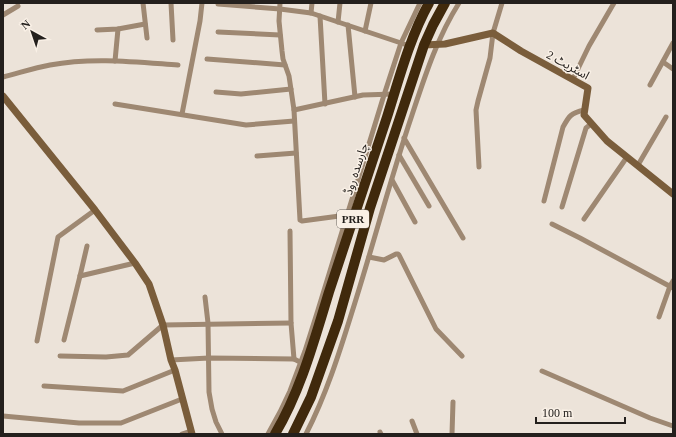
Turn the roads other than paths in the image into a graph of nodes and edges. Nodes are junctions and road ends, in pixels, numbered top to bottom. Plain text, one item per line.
1 (143, 3) edge
2 (172, 3) edge
3 (202, 3) edge
4 (280, 3) edge
5 (312, 3) edge
6 (340, 3) edge
7 (371, 3) edge
8 (420, 3) edge
9 (429, 3) edge
10 (446, 3) edge
11 (458, 3) edge
12 (502, 3) edge
13 (614, 3) edge
14 (218, 4) dead end
15 (18, 6) dead end
16 (280, 9) junction
17 (311, 13) junction
18 (3, 15) edge
19 (320, 16) junction
20 (338, 22) junction
21 (146, 24) junction
22 (348, 25) junction
23 (118, 28) junction
24 (97, 30) dead end
25 (365, 31) junction
26 (218, 32) dead end
27 (492, 33) junction
28 (280, 35) junction
29 (147, 38) dead end
30 (173, 40) dead end
31 (437, 44) junction
32 (673, 44) edge
33 (406, 45) junction
34 (424, 45) junction
35 (207, 59) dead end
36 (115, 61) junction
37 (663, 62) junction
38 (285, 64) junction
39 (178, 65) dead end
40 (673, 69) edge
41 (3, 77) edge
42 (573, 80) junction
43 (650, 86) dead end
44 (291, 89) junction
45 (216, 92) dead end
46 (389, 94) junction
47 (3, 96) edge
48 (355, 97) junction
49 (115, 104) dead end
50 (325, 104) junction
51 (294, 110) junction
52 (584, 110) junction
53 (182, 114) junction
54 (666, 117) dead end
55 (294, 121) junction
56 (591, 124) junction
57 (404, 138) junction
58 (296, 153) junction
59 (399, 155) junction
60 (257, 156) dead end
61 (627, 157) junction
62 (638, 165) junction
63 (479, 167) dead end
64 (392, 180) junction
65 (365, 184) junction
66 (377, 188) junction
67 (673, 194) edge
68 (544, 201) dead end
69 (429, 206) dead end
70 (562, 208) dead end
71 (95, 210) junction
72 (346, 215) junction
73 (584, 219) dead end
74 (415, 222) dead end
75 (552, 224) dead end
76 (290, 231) dead end
77 (463, 238) dead end
78 (86, 246) dead end
79 (369, 257) junction
80 (135, 263) junction
81 (80, 276) junction
82 (672, 285) edge
83 (205, 297) dead end
84 (659, 317) dead end
85 (291, 323) junction
86 (208, 324) junction
87 (163, 325) junction
88 (64, 340) dead end
89 (37, 341) dead end
90 (60, 356) dead end
91 (462, 356) dead end
92 (209, 358) junction
93 (294, 359) junction
94 (171, 360) junction
95 (300, 362) junction
96 (175, 370) junction
97 (542, 371) dead end
98 (44, 386) dead end
99 (182, 399) junction
100 (453, 402) dead end
101 (3, 416) edge
102 (412, 421) dead end
103 (673, 426) edge
104 (191, 432) edge
105 (182, 434) edge
106 (222, 434) edge
107 (268, 434) edge
108 (275, 434) edge
109 (293, 434) edge
110 (306, 434) edge
111 (416, 434) edge
112 (452, 434) edge

1 - 21 street
2 - 30 street
3 - 53 street
4 - 16 street
5 - 17 street
6 - 20 street
7 - 25 street
8 - 33 street
9 - 33 highway, چارسدہ روڈ / PRR
10 - 34 highway, PRR
11 - 31 street
12 - 27 street
13 - 42 street
14 - 16 street
15 - 18 street
16 - 17 street
16 - 28 street
17 - 19 street
19 - 20 street
19 - 50 street
20 - 22 street
21 - 23 street
21 - 29 street
22 - 25 street
22 - 48 street
23 - 24 street
23 - 36 street
25 - 33 street
26 - 28 street
27 - 31 street
27 - 42 street, اسٹریٹ 2
27 - 63 street
28 - 38 street
31 - 34 street
31 - 57 street
32 - 37 street
33 - 46 highway, چارسدہ روڈ / PRR
34 - 66 highway, PRR
35 - 38 street
36 - 39 street
36 - 41 street
37 - 40 street
37 - 43 street
38 - 44 street
42 - 52 street, اسٹریٹ 2
44 - 45 street
44 - 51 street
46 - 48 street
46 - 65 highway, چارسدہ روڈ / PRR
46 - 72 street
47 - 71 street
48 - 50 street
49 - 53 street
50 - 51 street
51 - 55 street
52 - 56 street
52 - 68 street
53 - 55 street
54 - 62 street
55 - 58 street
56 - 61 street
56 - 70 street
57 - 59 street
57 - 77 street
58 - 60 street
58 - 72 street
59 - 64 street
59 - 69 street
61 - 62 street
61 - 73 street
62 - 67 street
64 - 74 street
64 - 79 street
65 - 66 highway
65 - 108 highway, چارسدہ روڈ / PRR
66 - 109 highway, PRR
71 - 80 street
71 - 89 street
72 - 95 street
75 - 82 street
76 - 85 street
78 - 81 street
79 - 91 street
79 - 110 street
80 - 81 street
80 - 87 street
81 - 88 street
82 - 84 street
83 - 86 street
85 - 86 street
85 - 93 street
86 - 87 street
86 - 92 street
87 - 90 street
87 - 94 street
92 - 93 street
92 - 94 street
92 - 106 street
93 - 95 street
94 - 96 street
95 - 107 street
96 - 98 street
96 - 99 street
97 - 103 street
99 - 101 street
99 - 104 street
100 - 112 street
102 - 111 street
104 - 105 street

